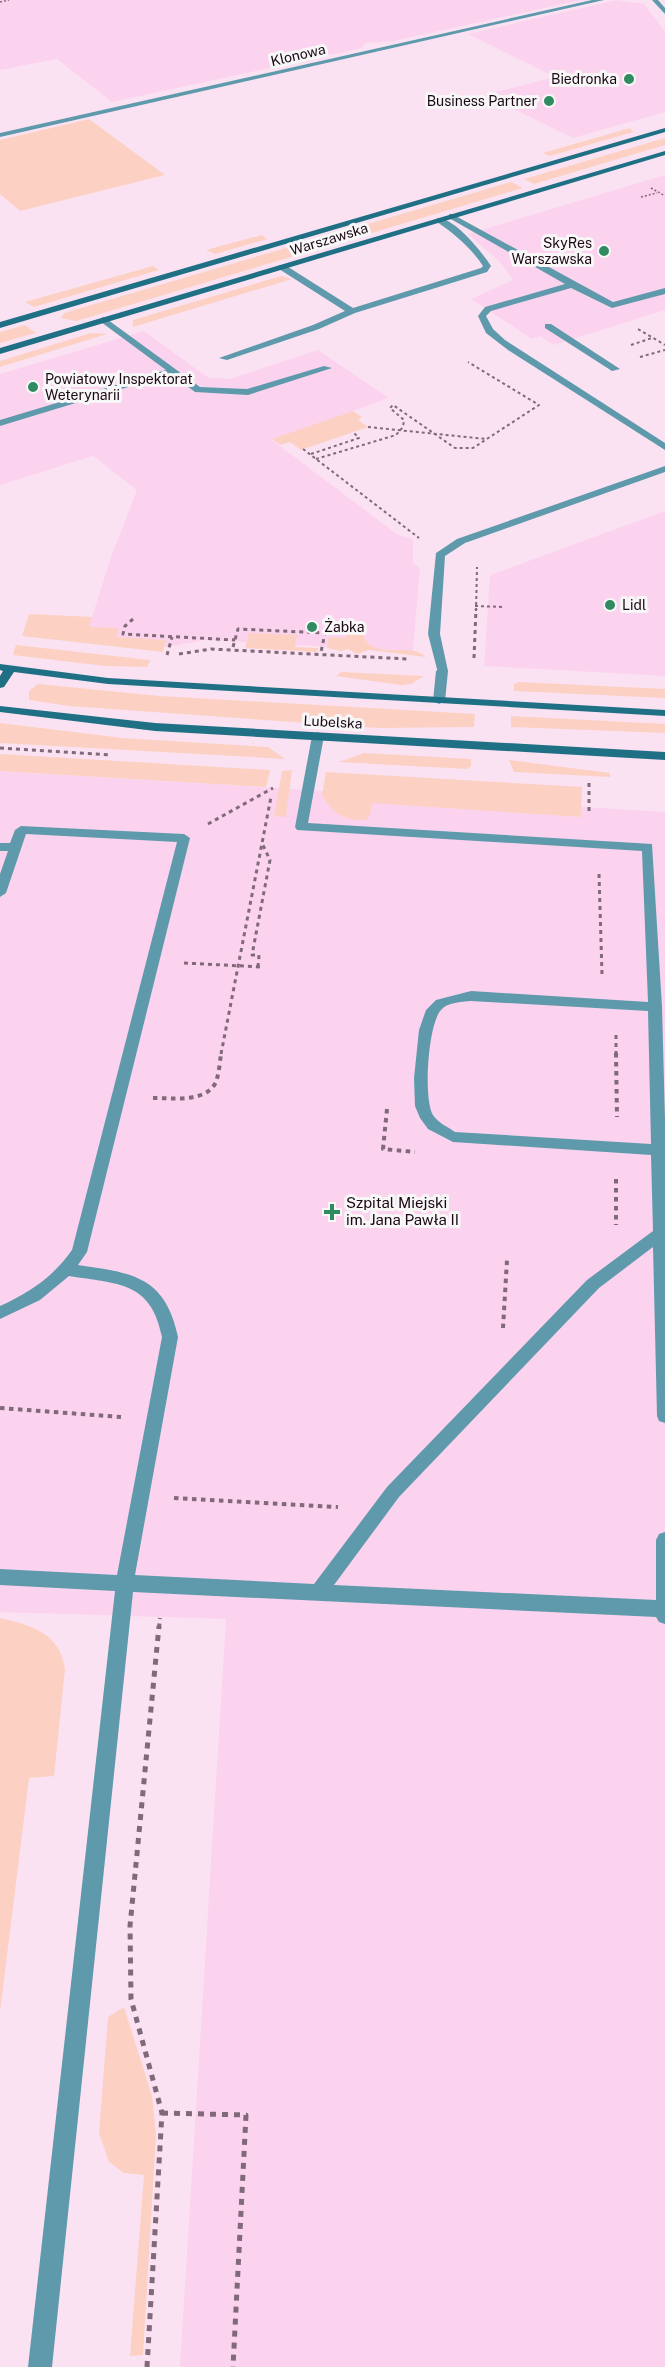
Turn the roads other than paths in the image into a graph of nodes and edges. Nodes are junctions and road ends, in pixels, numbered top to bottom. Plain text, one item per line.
1 (601, 0) edge
2 (655, 0) edge
3 (665, 12) edge
4 (665, 130) edge
5 (0, 135) edge
6 (665, 153) edge
7 (452, 216) junction
8 (440, 220) junction
9 (282, 267) junction
10 (571, 285) junction
11 (665, 291) edge
12 (653, 295) junction
13 (665, 301) edge
14 (352, 311) junction
15 (39, 313) junction
16 (47, 320) dead end
17 (104, 320) junction
18 (0, 325) edge
19 (55, 326) dead end
20 (548, 326) dead end
21 (63, 333) junction
22 (0, 351) edge
23 (224, 358) dead end
24 (327, 368) dead end
25 (615, 369) dead end
26 (173, 371) junction
27 (0, 423) edge
28 (665, 447) edge
29 (665, 469) edge
30 (5, 668) edge
31 (0, 685) edge
32 (439, 701) junction
33 (0, 709) edge
34 (665, 713) edge
35 (318, 736) junction
36 (665, 756) edge
37 (0, 847) edge
38 (15, 847) junction
39 (0, 893) edge
40 (656, 1007) junction
41 (657, 1150) junction
42 (660, 1234) junction
43 (68, 1270) junction
44 (0, 1313) edge
45 (665, 1416) edge
46 (665, 1540) edge
47 (0, 1577) edge
48 (125, 1582) junction
49 (319, 1591) junction
50 (665, 1609) edge
51 (665, 1616) edge
52 (40, 2367) edge

1 - 5 street, Klonowa
2 - 3 street
4 - 15 main road, Warszawska
6 - 7 main road, Warszawska
7 - 8 main road, Warszawska
7 - 10 street
8 - 9 main road, Warszawska
8 - 14 street
9 - 14 street
9 - 17 main road, Warszawska
10 - 12 street
10 - 28 street
11 - 12 street
12 - 13 street
14 - 23 street
15 - 16 main road
15 - 18 main road, Warszawska
17 - 21 main road, Warszawska
17 - 26 street
19 - 21 main road
20 - 25 street
21 - 22 main road, Warszawska
24 - 26 street
26 - 27 street
29 - 32 street
30 - 31 main road
30 - 32 main road, Lubelska
32 - 34 main road, Lubelska
33 - 35 main road, Lubelska
35 - 36 main road, Lubelska
35 - 40 street
37 - 38 street
38 - 39 street
38 - 43 street
40 - 41 street
40 - 41 street
41 - 42 street
42 - 45 street
42 - 49 street
43 - 44 street
43 - 48 street
46 - 50 street
47 - 48 street
48 - 49 street
48 - 52 street
49 - 50 street
50 - 51 street

